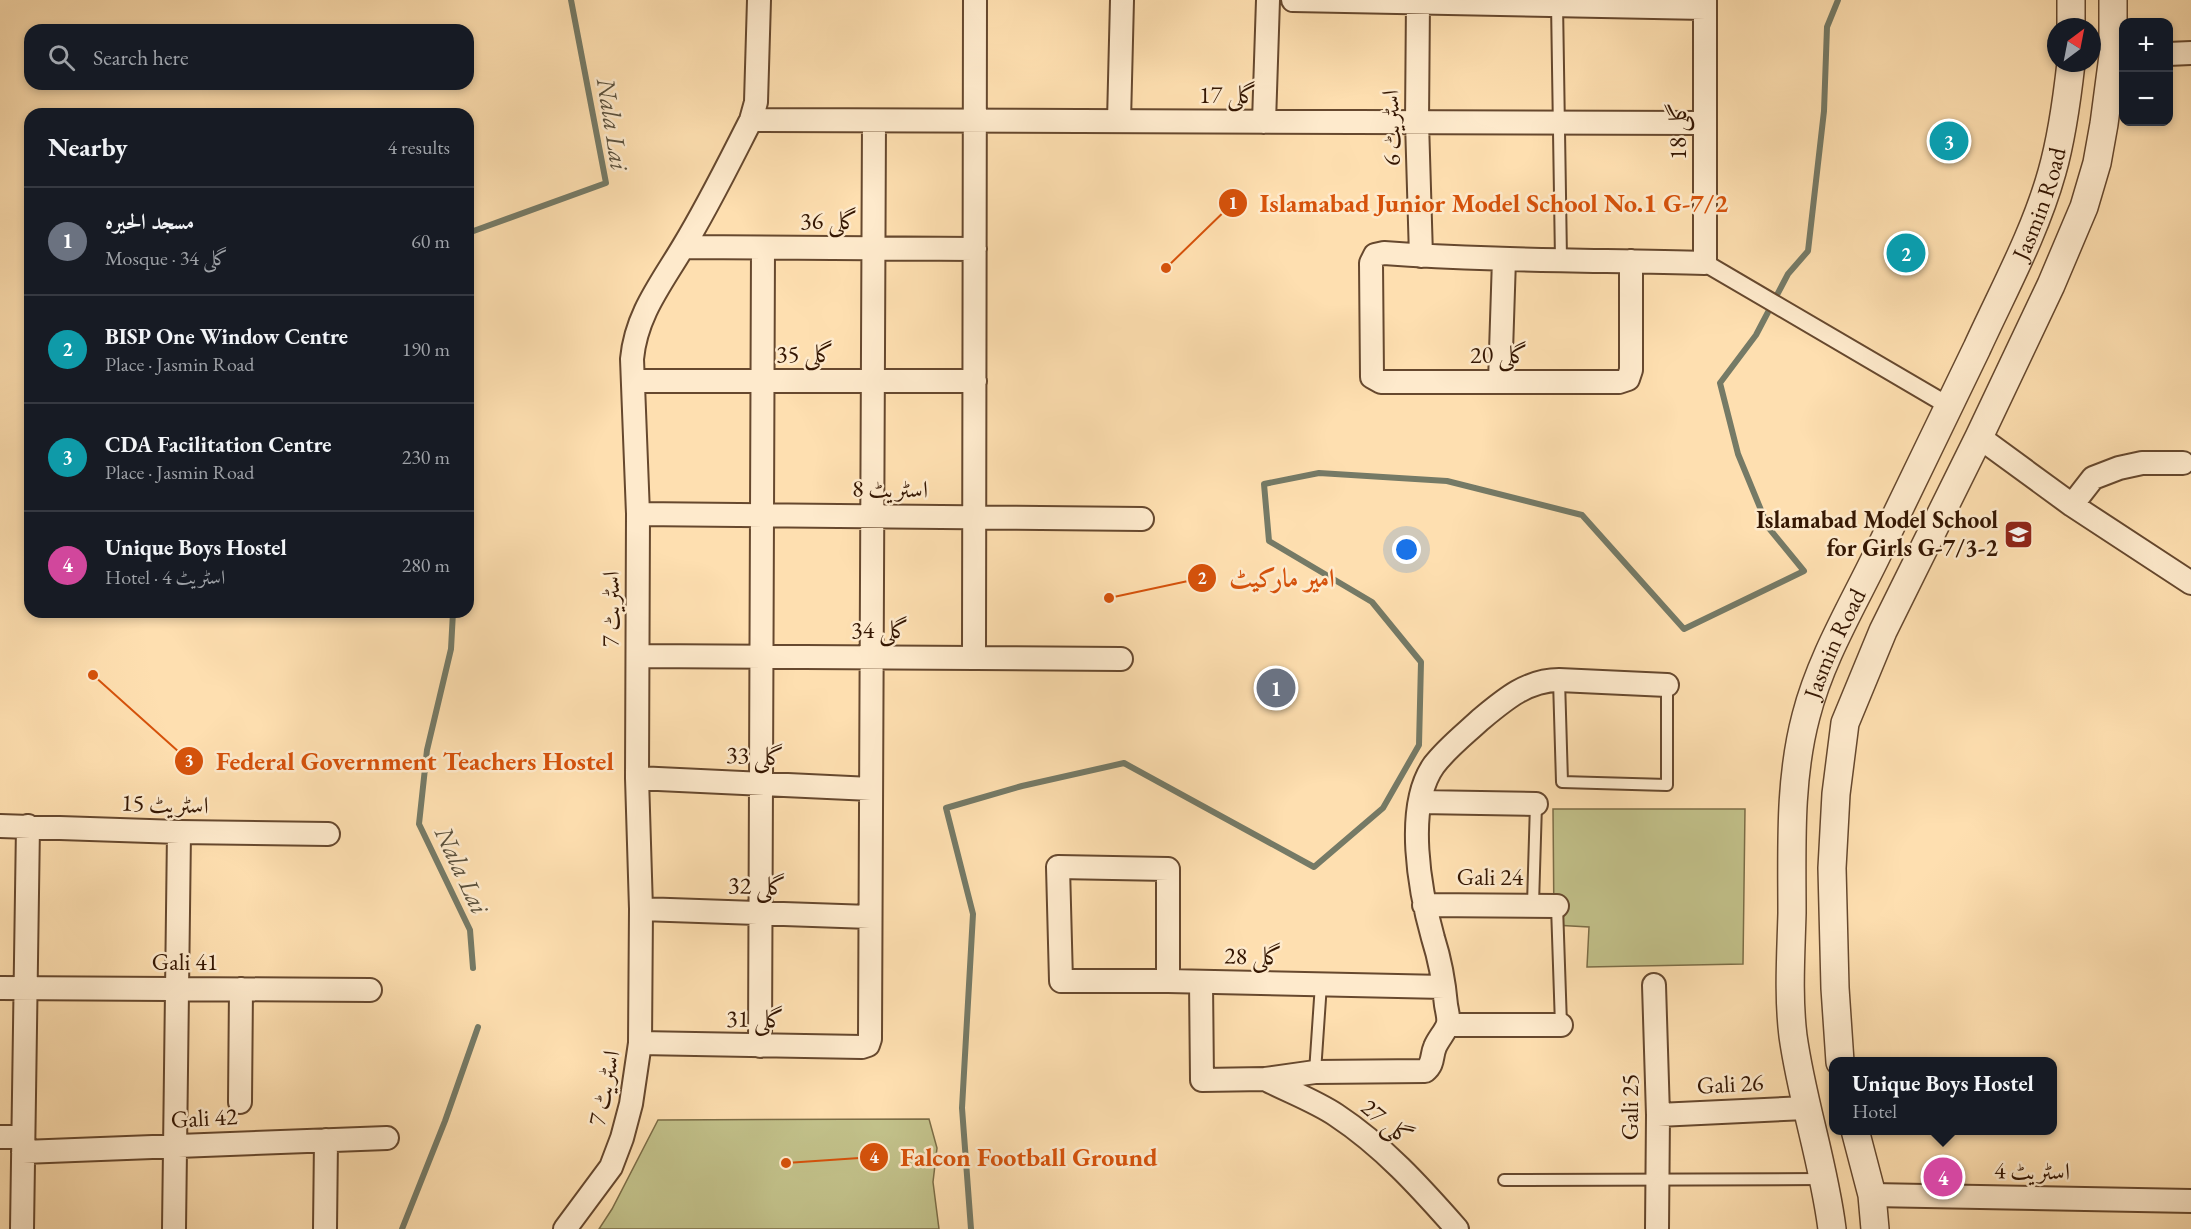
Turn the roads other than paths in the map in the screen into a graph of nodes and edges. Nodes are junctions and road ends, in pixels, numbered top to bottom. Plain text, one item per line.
1 (759, 0) edge
2 (975, 0) edge
3 (1122, 0) edge
4 (1268, 0) edge
5 (1293, 0) edge
6 (2071, 0) edge
7 (2113, 0) edge
8 (1418, 1) edge
9 (1557, 3) edge
10 (1705, 4) edge
11 (2071, 18) edge
12 (2191, 53) edge
13 (2173, 54) edge
14 (2116, 61) edge
15 (2101, 62) edge
16 (2070, 72) edge
17 (751, 120) junction
18 (874, 121) junction
19 (975, 121) junction
20 (1119, 122) junction
21 (1264, 122) junction
22 (1417, 122) junction
23 (1559, 123) junction
24 (1705, 123) junction
25 (683, 247) junction
26 (763, 248) junction
27 (873, 249) junction
28 (975, 249) junction
29 (1421, 256) junction
30 (1504, 259) junction
31 (1561, 260) junction
32 (1630, 261) junction
33 (1705, 263) junction
34 (634, 381) junction
35 (762, 381) junction
36 (872, 381) junction
37 (975, 381) junction
38 (1500, 382) junction
39 (1949, 406) junction
40 (1979, 437) junction
41 (2183, 463) dead end
42 (2072, 505) junction
43 (638, 514) junction
44 (762, 515) junction
45 (872, 516) junction
46 (974, 517) junction
47 (1142, 519) dead end
48 (2191, 583) edge
49 (638, 656) junction
50 (762, 657) junction
51 (871, 657) junction
52 (974, 658) junction
53 (1121, 659) dead end
54 (1559, 680) junction
55 (1667, 685) joint
56 (637, 778) junction
57 (761, 784) junction
58 (871, 789) junction
59 (1420, 802) junction
60 (1536, 804) joint
61 (0, 826) edge
62 (28, 826) junction
63 (179, 832) junction
64 (328, 834) dead end
65 (1533, 904) junction
66 (1424, 905) junction
67 (1557, 906) joint
68 (641, 909) junction
69 (761, 913) junction
70 (870, 917) junction
71 (1168, 981) junction
72 (1201, 982) junction
73 (1321, 984) junction
74 (1654, 985) dead end
75 (1444, 987) junction
76 (0, 988) edge
77 (25, 988) junction
78 (176, 989) junction
79 (241, 989) junction
80 (370, 990) dead end
81 (1448, 1025) junction
82 (1561, 1025) joint
83 (640, 1043) junction
84 (760, 1046) junction
85 (1840, 1057) edge
86 (1315, 1072) junction
87 (1265, 1080) junction
88 (240, 1102) dead end
89 (1806, 1108) junction
90 (1658, 1115) junction
91 (1856, 1135) edge
92 (0, 1137) edge
93 (387, 1138) dead end
94 (326, 1140) junction
95 (23, 1144) junction
96 (175, 1147) junction
97 (1824, 1179) junction
98 (1504, 1180) dead end
99 (1657, 1180) junction
100 (1872, 1195) junction
101 (2191, 1201) edge
102 (22, 1229) edge
103 (174, 1229) edge
104 (325, 1229) edge
105 (565, 1229) edge
106 (1457, 1229) edge
107 (1657, 1229) edge
108 (1832, 1229) edge
109 (1875, 1229) edge

1 - 17 street, اسٹریٹ 7
2 - 19 street
3 - 20 street
4 - 21 street
5 - 8 street
6 - 11 street
7 - 14 street, Jasmin Road
8 - 9 street
8 - 22 street, اسٹریٹ 6
9 - 10 street
9 - 23 lane
10 - 24 street, گلی 18
12 - 13 street
14 - 15 street
14 - 40 street, Jasmin Road
16 - 39 street, Jasmin Road
17 - 18 street, گلی 17
17 - 25 street, اسٹریٹ 7
18 - 19 street, گلی 17
18 - 27 street
19 - 20 street, گلی 17
19 - 28 street
20 - 21 street, گلی 17
21 - 22 street, گلی 17
22 - 23 street, گلی 17
22 - 29 street, اسٹریٹ 6
23 - 24 street, گلی 17
23 - 31 lane
24 - 33 street, گلی 18
25 - 26 street, گلی 36
25 - 34 street, اسٹریٹ 7
26 - 27 street, گلی 36
26 - 35 street
27 - 28 street, گلی 36
27 - 36 street
28 - 37 street
29 - 30 street
29 - 38 street, گلی 20
30 - 31 street
30 - 38 street
31 - 32 street
32 - 33 street
32 - 38 street, گلی 20
33 - 39 street
34 - 35 street, گلی 35
34 - 43 street, اسٹریٹ 7
35 - 36 street, گلی 35
35 - 44 street
36 - 37 street, گلی 35
36 - 45 street
37 - 46 street
39 - 89 street, Jasmin Road
40 - 42 street
40 - 85 street, Jasmin Road
41 - 42 street
42 - 48 street
43 - 44 street, اسٹریٹ 8
43 - 49 street, اسٹریٹ 7
44 - 45 street, اسٹریٹ 8
44 - 50 street
45 - 46 street, اسٹریٹ 8
45 - 51 street
46 - 47 street, اسٹریٹ 8
46 - 52 street
49 - 50 street, گلی 34
49 - 56 street, اسٹریٹ 7
50 - 51 street, گلی 34
50 - 57 street
51 - 52 street, گلی 34
51 - 58 street
52 - 53 street, گلی 34
54 - 55 street
54 - 55 lane
54 - 59 street
56 - 57 street, گلی 33
56 - 68 street, اسٹریٹ 7
57 - 58 street, گلی 33
57 - 69 street
58 - 70 street
59 - 60 street
59 - 66 street
60 - 65 lane
61 - 62 street, اسٹریٹ 15
62 - 63 street, اسٹریٹ 15
62 - 77 street
63 - 64 street, اسٹریٹ 15
63 - 78 street
65 - 66 street, Gali 24
65 - 67 street, Gali 24
66 - 75 street
67 - 82 lane
68 - 69 street, گلی 32
68 - 83 street, اسٹریٹ 7
69 - 70 street, گلی 32
69 - 84 street
70 - 84 street, گلی 31
71 - 71 street, گلی 28
71 - 72 street, گلی 28
72 - 73 street, گلی 28
72 - 87 street, گلی 27
73 - 75 street, گلی 28
73 - 86 lane
74 - 90 street, Gali 25
75 - 81 street
76 - 77 street, Gali 41
77 - 78 street, Gali 41
77 - 95 street
78 - 79 street, Gali 41
78 - 96 street
79 - 80 street, Gali 41
79 - 88 street
81 - 82 street
81 - 86 street, گلی 27
83 - 84 street, گلی 31
83 - 105 street, اسٹریٹ 7
86 - 87 street, گلی 27
87 - 106 street, گلی 27
89 - 90 street, Gali 26
89 - 97 street, Jasmin Road
90 - 99 street, Gali 25
91 - 100 street
92 - 95 street, Gali 42
93 - 94 street, Gali 42
94 - 96 street, Gali 42
94 - 104 street
95 - 96 street, Gali 42
95 - 102 street
96 - 103 street
97 - 99 lane
97 - 108 street, Jasmin Road
98 - 99 lane
99 - 107 street, Gali 25
100 - 101 street, اسٹریٹ 4
100 - 109 street

